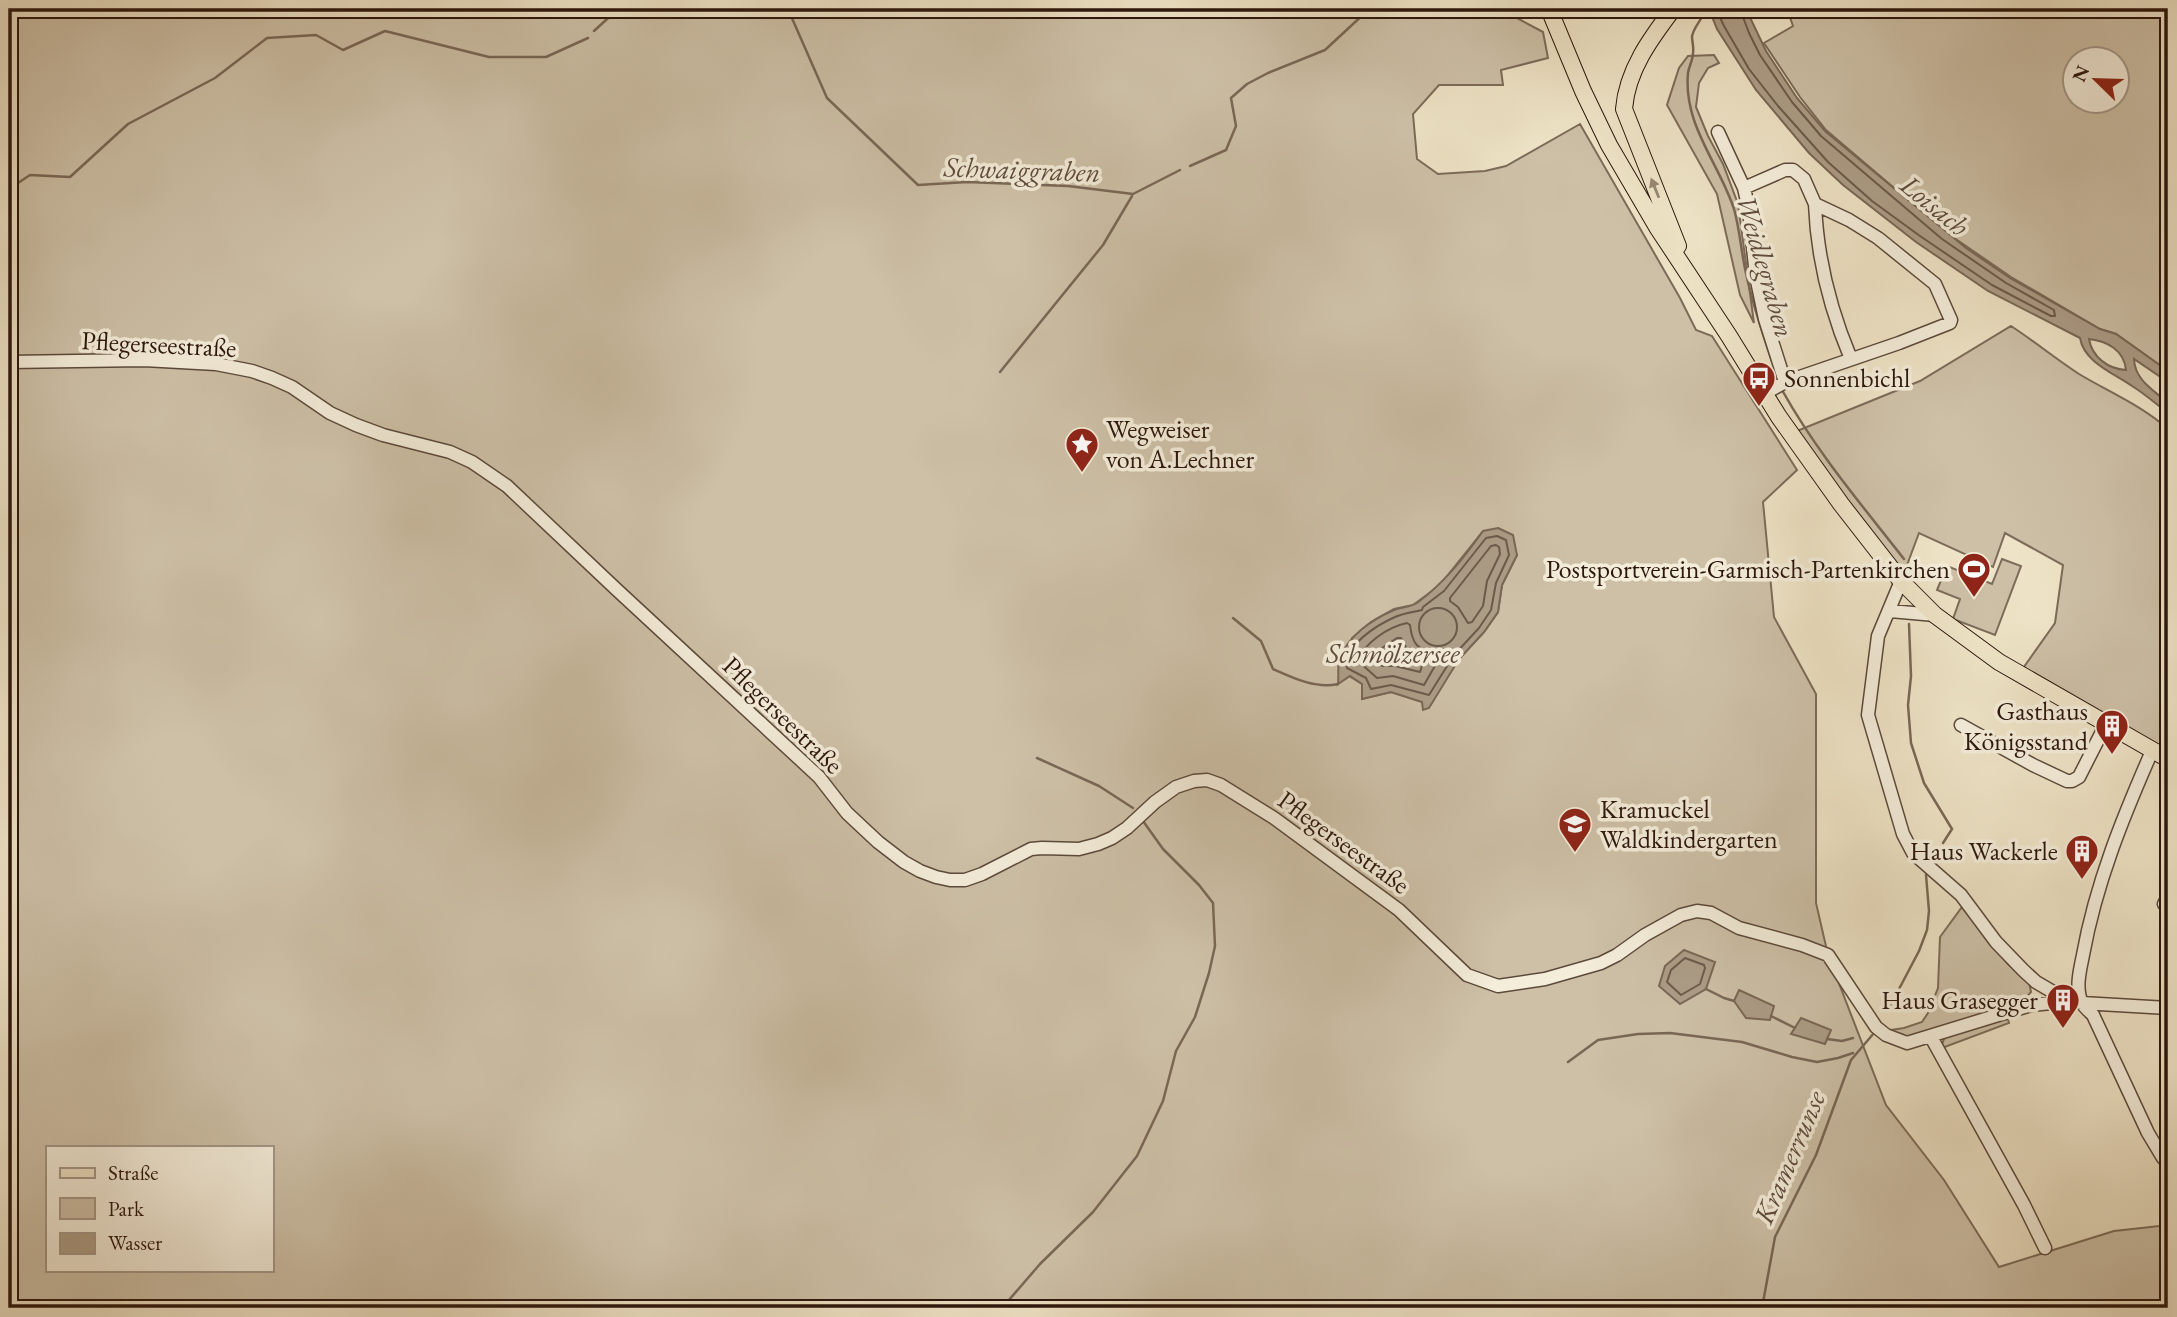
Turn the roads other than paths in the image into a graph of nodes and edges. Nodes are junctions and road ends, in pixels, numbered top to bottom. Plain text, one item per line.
1 (1549, 9) edge
2 (1673, 9) edge
3 (1718, 132) dead end
4 (1744, 188) junction
5 (1815, 204) junction
6 (1688, 274) junction
7 (1851, 359) junction
8 (9, 362) edge
9 (1785, 382) junction
10 (1763, 394) junction
11 (1901, 581) junction
12 (1890, 611) junction
13 (1935, 615) junction
14 (2106, 724) junction
15 (1961, 725) dead end
16 (2152, 751) junction
17 (2168, 759) edge
18 (2168, 897) edge
19 (2168, 907) edge
20 (2036, 982) junction
21 (2077, 1002) junction
22 (2031, 1005) junction
23 (2168, 1008) edge
24 (1931, 1037) junction
25 (2168, 1162) edge
26 (2045, 1248) dead end

1 - 6 main road
6 -> 2 main road
3 - 4 street
4 - 5 street
4 - 9 street
5 - 7 street
5 - 7 street
6 - 10 main road
7 - 9 street
8 - 24 street, Pflegerseestraße
9 - 10 street
10 - 11 main road
11 - 12 street
11 - 13 main road
12 - 13 street
12 - 20 street
13 - 14 main road
14 - 15 street
14 - 16 main road
16 - 17 main road
16 - 21 street
18 - 19 street
20 - 21 street
20 - 22 street
21 - 22 street
21 - 23 street
21 - 25 street
22 - 24 street
24 - 26 street

